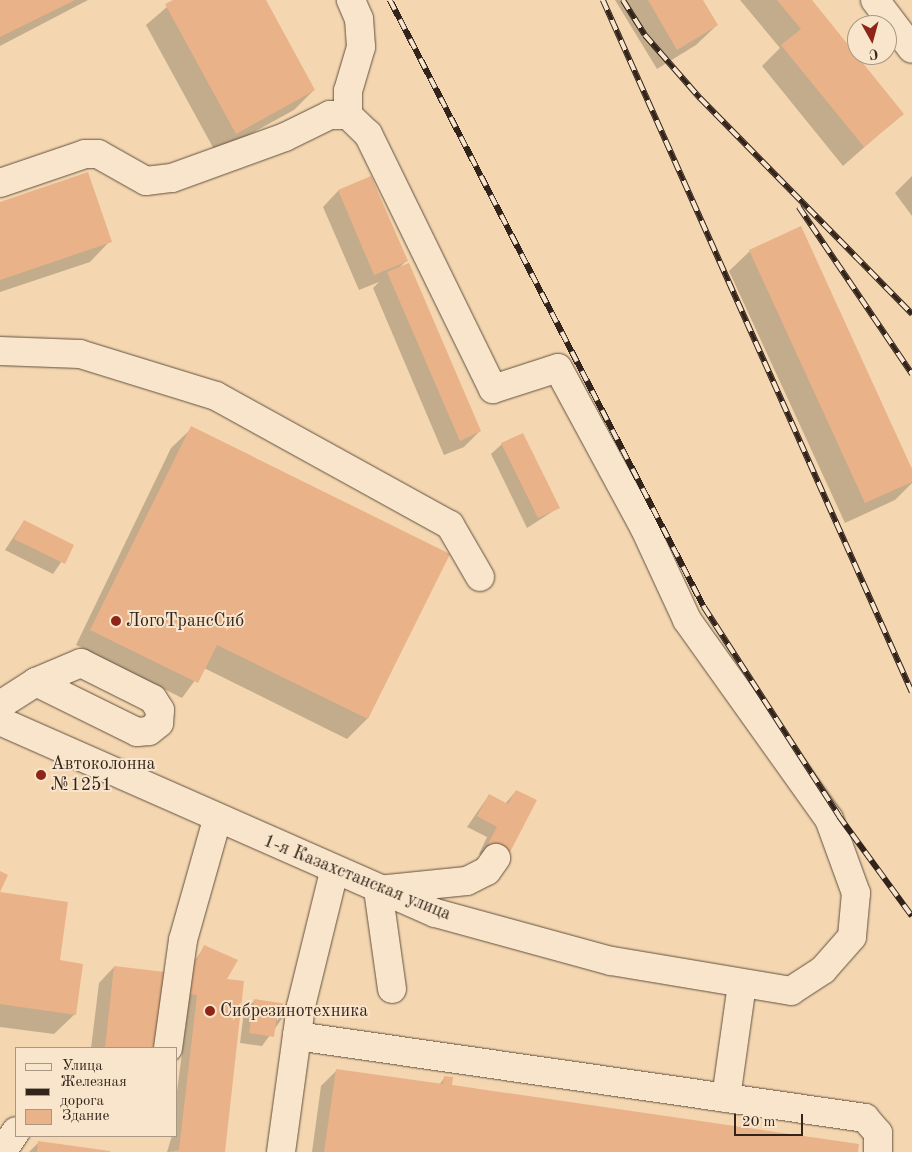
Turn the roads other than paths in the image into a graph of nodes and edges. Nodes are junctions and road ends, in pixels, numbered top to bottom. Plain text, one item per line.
1 (351, 0) edge
2 (875, 0) edge
3 (912, 49) edge
4 (348, 116) junction
5 (0, 182) edge
6 (0, 351) edge
7 (480, 577) dead end
8 (36, 682) dead end
9 (0, 705) edge
10 (0, 721) edge
11 (217, 820) junction
12 (496, 858) dead end
13 (334, 872) junction
14 (378, 890) junction
15 (742, 984) junction
16 (392, 989) dead end
17 (297, 1036) junction
18 (168, 1047) edge
19 (726, 1098) junction
20 (15, 1132) edge
21 (2, 1152) edge
22 (280, 1152) edge
23 (878, 1152) edge

1 - 4 street
2 - 3 street
4 - 5 street
4 - 15 street, 1-я Казахстанская улица
6 - 7 street
8 - 9 street
10 - 11 street, 1-я Казахстанская улица
11 - 13 street, 1-я Казахстанская улица
11 - 18 street
12 - 14 street
13 - 14 street, 1-я Казахстанская улица
13 - 17 street
14 - 15 street, 1-я Казахстанская улица
14 - 16 street
15 - 19 street
17 - 19 street
17 - 22 street
19 - 23 street
20 - 21 street

